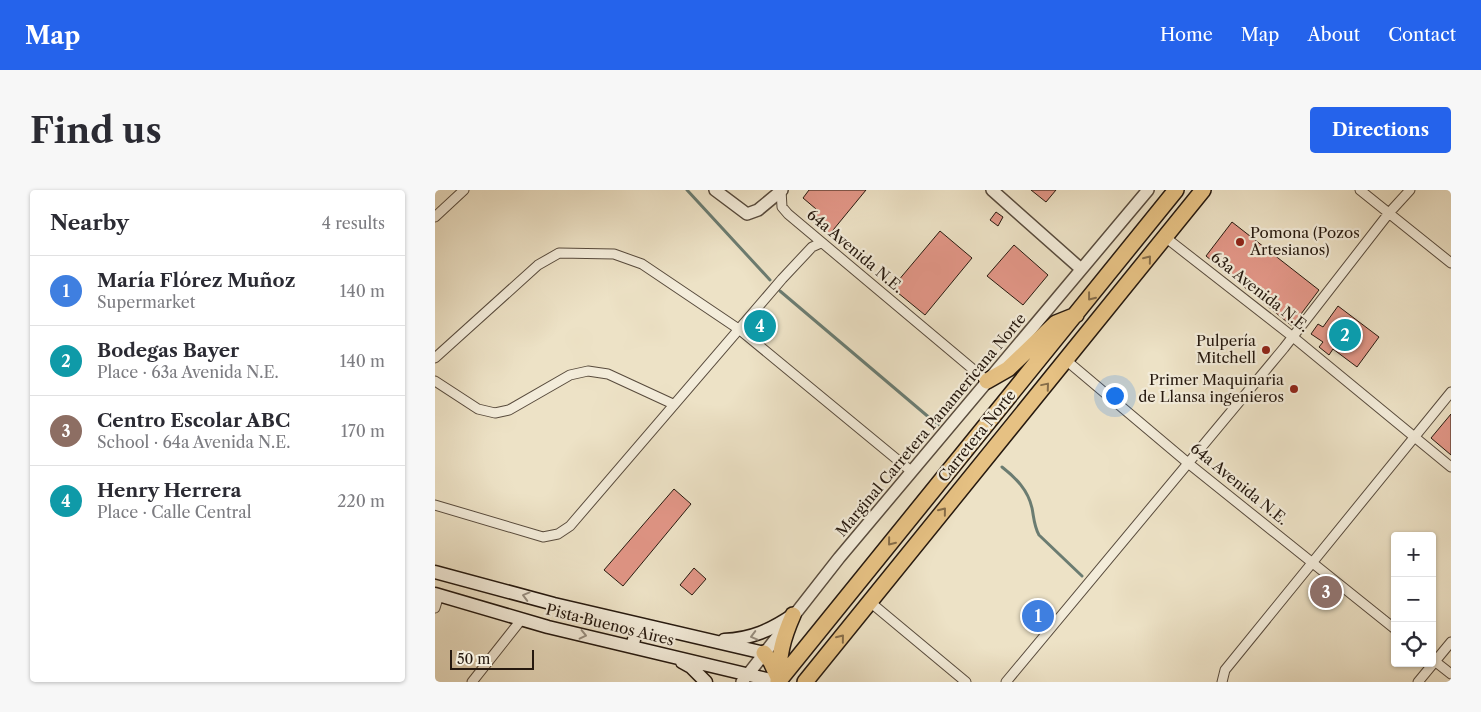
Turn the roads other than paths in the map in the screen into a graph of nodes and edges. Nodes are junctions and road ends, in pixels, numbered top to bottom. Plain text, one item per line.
1 (463, 190) edge
2 (715, 190) edge
3 (781, 190) edge
4 (992, 190) edge
5 (1148, 190) edge
6 (1176, 190) edge
7 (1203, 190) edge
8 (1359, 190) edge
9 (1410, 190) edge
10 (1389, 213) junction
11 (435, 217) edge
12 (1165, 237) junction
13 (821, 243) junction
14 (1451, 263) edge
15 (1081, 269) junction
16 (1077, 315) junction
17 (740, 330) junction
18 (1293, 337) junction
19 (435, 358) edge
20 (1067, 360) junction
21 (435, 381) edge
22 (987, 381) junction
23 (1451, 392) edge
24 (673, 404) junction
25 (1414, 437) junction
26 (1188, 463) junction
27 (1451, 467) edge
28 (911, 471) junction
29 (435, 505) edge
30 (1313, 562) junction
31 (435, 572) edge
32 (436, 599) edge
33 (870, 602) junction
34 (793, 615) junction
35 (521, 620) junction
36 (638, 624) junction
37 (1391, 626) edge
38 (709, 641) junction
39 (1451, 642) edge
40 (632, 647) junction
41 (764, 653) junction
42 (669, 656) junction
43 (1436, 658) edge
44 (1436, 662) edge
45 (1429, 667) edge
46 (1451, 674) edge
47 (745, 678) edge
48 (805, 680) edge
49 (472, 682) edge
50 (705, 682) edge
51 (778, 682) edge
52 (966, 682) edge
53 (1006, 682) edge
54 (1223, 682) edge
55 (1418, 682) edge

1 - 11 street
2 - 3 street, 64a Avenida N.E.
3 - 13 street, 64a Avenida N.E.
4 - 15 street
5 - 15 street, Marginal Carretera Panamericana Norte
6 -> 16 highway, Carretera Norte
7 - 12 highway, Carretera Norte
8 - 10 street
9 - 10 street
10 - 14 street
10 - 18 street
12 - 18 street, 63a Avenida N.E.
20 -> 12 highway, Carretera Norte
13 - 17 street
13 - 22 street, 64a Avenida N.E.
15 - 22 street, Marginal Carretera Panamericana Norte
16 - 22 highway
16 -> 51 highway, Carretera Norte
17 - 19 street
17 - 24 street
17 - 28 street
18 - 25 street, 63a Avenida N.E.
18 - 26 street
20 - 26 street, 64a Avenida N.E.
33 -> 20 highway, Carretera Norte
21 - 24 street
22 - 28 street, Marginal Carretera Panamericana Norte
23 - 25 street
24 - 29 street
25 - 27 street, 63a Avenida N.E.
25 - 30 street
26 - 30 street, 64a Avenida N.E.
26 - 53 street
28 - 34 street, Marginal Carretera Panamericana Norte
30 - 37 street, 64a Avenida N.E.
30 - 54 street
36 -> 31 main road, Pista Buenos Aires
32 - 35 main road, Pista Buenos Aires
48 -> 33 highway, Carretera Norte
33 - 52 street
34 -> 38 main road
34 - 41 street, Marginal Carretera Panamericana Norte
34 - 51 highway
35 -> 40 main road, Pista Buenos Aires
35 - 49 street
36 - 38 main road, Pista Buenos Aires
36 - 40 main road
38 - 41 main road, Pista Buenos Aires
39 - 43 street
40 - 42 main road, Pista Buenos Aires
41 - 47 street, Marginal Carretera Panamericana Norte
41 - 51 highway
42 - 47 main road, Pista Buenos Aires
42 - 50 main road
44 - 46 street
45 - 55 street
47 - 51 main road, Pista Buenos Aires

